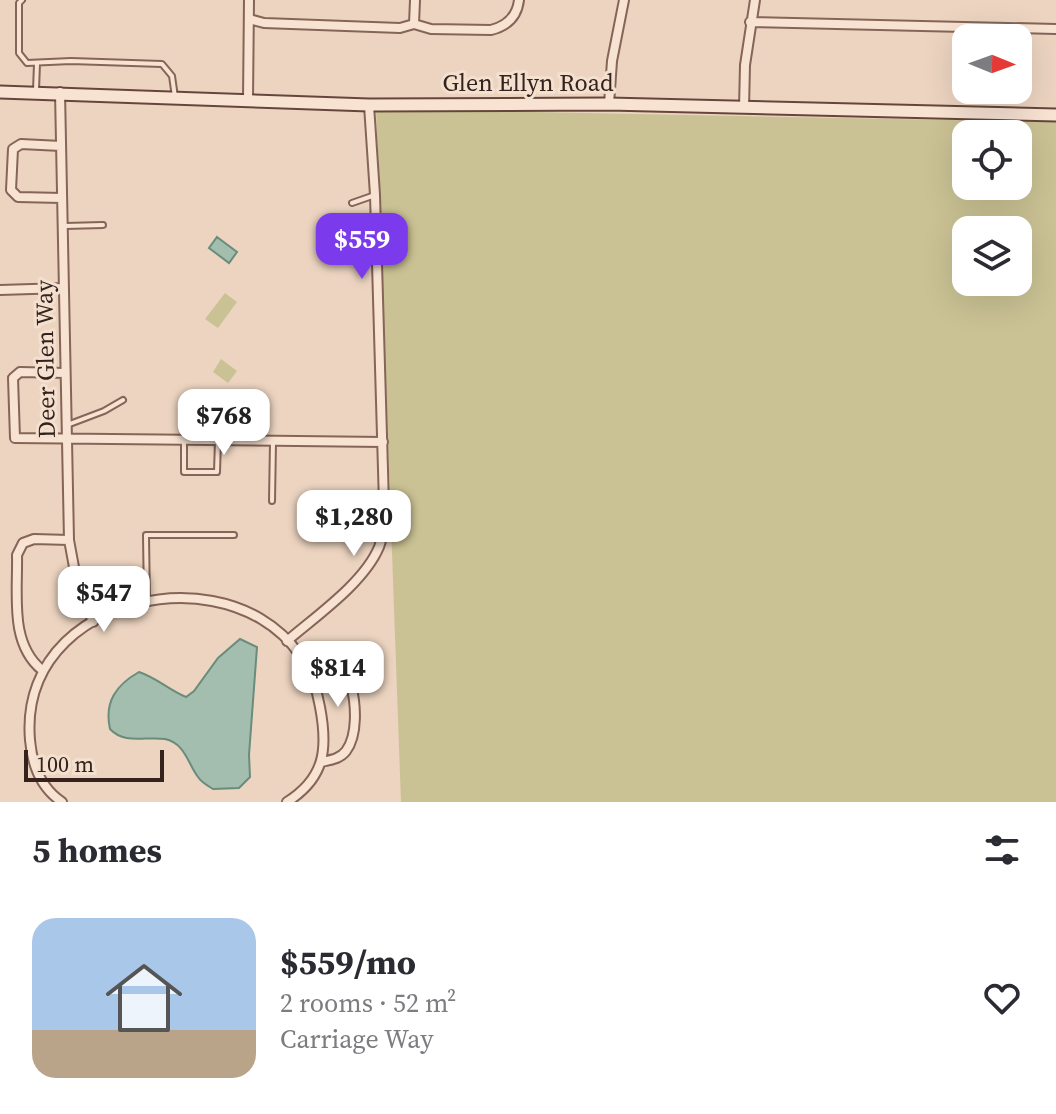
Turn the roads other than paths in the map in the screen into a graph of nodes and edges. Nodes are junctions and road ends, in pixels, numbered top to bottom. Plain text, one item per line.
1 (22, 0) edge
2 (249, 0) edge
3 (415, 0) edge
4 (519, 0) edge
5 (624, 0) edge
6 (755, 0) edge
7 (249, 19) junction
8 (750, 22) junction
9 (414, 24) junction
10 (1056, 29) edge
11 (37, 64) junction
12 (0, 86) edge
13 (0, 92) edge
14 (36, 92) junction
15 (60, 92) junction
16 (175, 97) junction
17 (248, 99) junction
18 (609, 104) junction
19 (369, 105) junction
20 (744, 108) junction
21 (1056, 115) edge
22 (61, 146) junction
23 (375, 195) junction
24 (62, 198) junction
25 (352, 203) dead end
26 (103, 225) dead end
27 (62, 226) junction
28 (64, 288) junction
29 (0, 290) edge
30 (65, 373) junction
31 (123, 400) dead end
32 (67, 425) junction
33 (67, 438) junction
34 (184, 441) junction
35 (218, 441) junction
36 (273, 442) junction
37 (383, 442) junction
38 (272, 501) dead end
39 (234, 535) dead end
40 (69, 540) junction
41 (147, 602) junction
42 (93, 622) junction
43 (287, 641) junction
44 (306, 668) junction
45 (42, 670) junction
46 (321, 762) junction
47 (300, 798) edge
48 (52, 799) edge
49 (62, 802) edge
50 (287, 802) edge

1 - 11 lane
2 - 7 street
3 - 9 street
4 - 9 street
5 - 18 street
6 - 8 street
7 - 9 street
7 - 17 street
8 - 10 street
8 - 20 street
11 - 14 lane
11 - 16 lane
12 - 13 lane
13 - 14 street, Glen Ellyn Road
14 - 15 street, Glen Ellyn Road
15 - 16 street, Glen Ellyn Road
15 - 22 street, Deer Glen Way
16 - 17 street, Glen Ellyn Road
17 - 19 street, Glen Ellyn Road
18 - 19 street, Glen Ellyn Road
18 - 20 street, Glen Ellyn Road
19 - 23 street
20 - 21 street, Glen Ellyn Road
22 - 24 street, Deer Glen Way
22 - 24 street
23 - 25 lane
23 - 37 street
24 - 27 street, Deer Glen Way
26 - 27 lane
27 - 28 street, Deer Glen Way
28 - 29 street
28 - 30 street, Deer Glen Way
30 - 32 street, Deer Glen Way
30 - 33 street
31 - 32 lane
32 - 33 street, Deer Glen Way
33 - 34 street
33 - 40 street, Deer Glen Way
34 - 35 street
34 - 35 lane
35 - 36 street
36 - 37 street
36 - 38 lane
37 - 43 street
39 - 41 lane
40 - 42 street, Deer Glen Way
40 - 45 street
41 - 42 street
41 - 43 street
42 - 45 street
43 - 44 street
44 - 46 street
44 - 46 street
45 - 48 street
46 - 47 street
47 - 50 street
48 - 49 street

